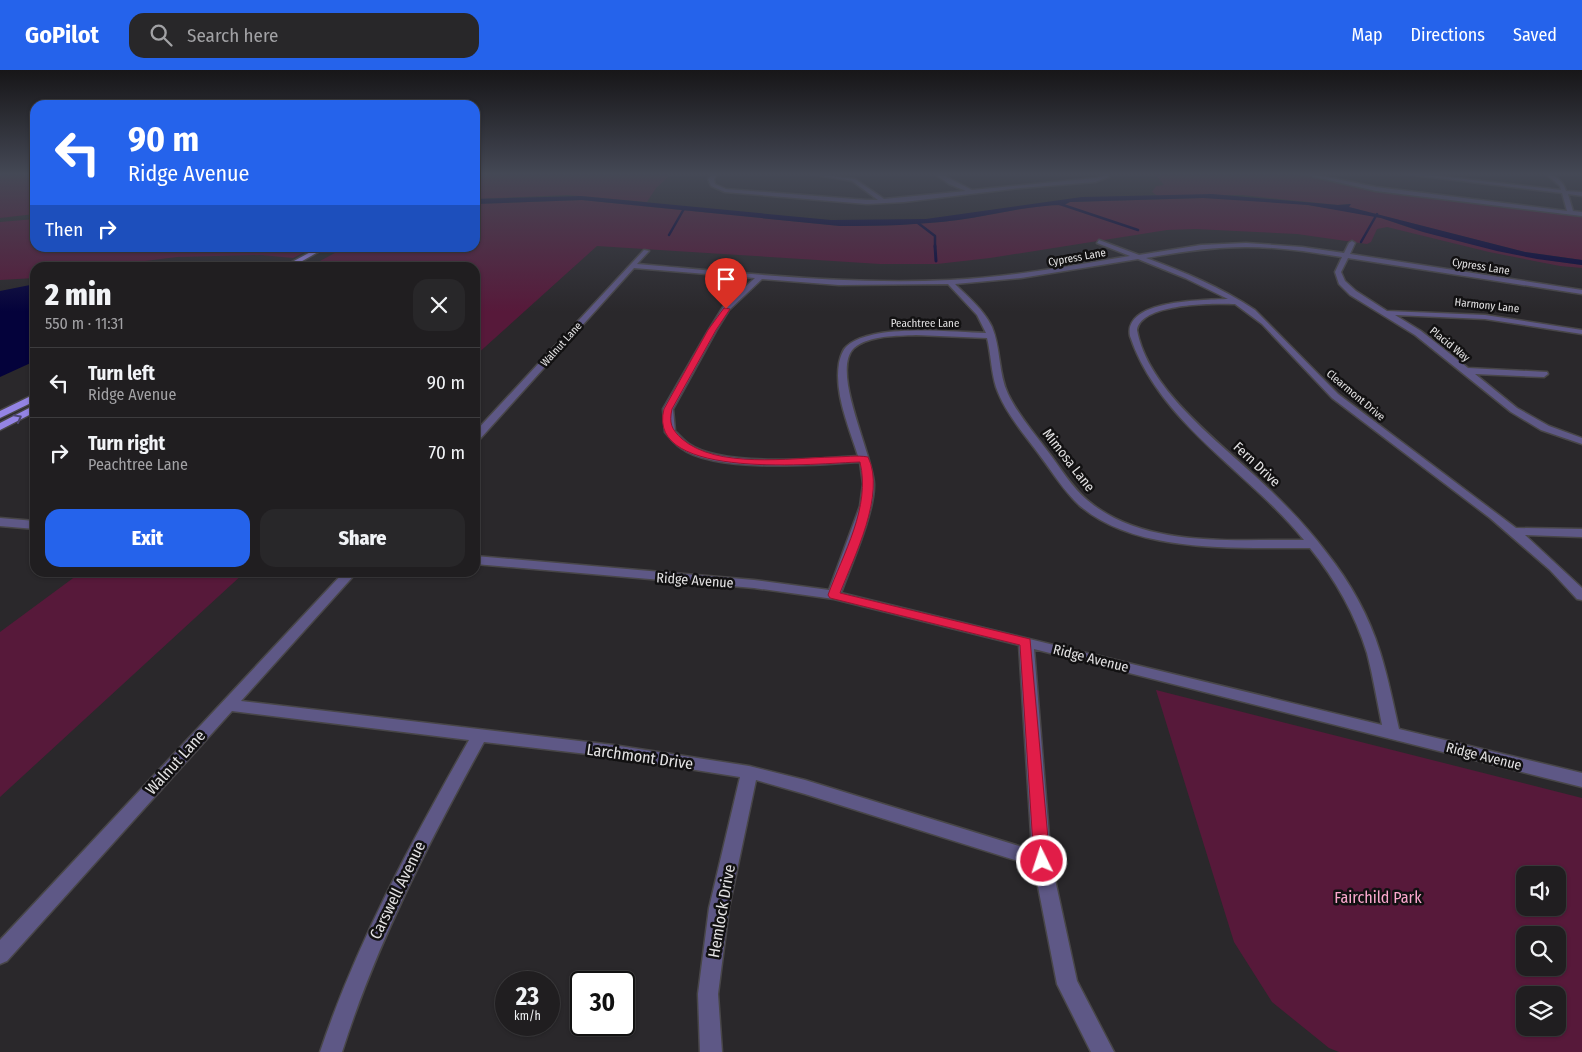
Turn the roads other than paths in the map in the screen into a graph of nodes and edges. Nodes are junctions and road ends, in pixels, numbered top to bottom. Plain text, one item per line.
1 (1099, 242) dead end
2 (1352, 244) dead end
3 (646, 251) dead end
4 (314, 252) edge
5 (326, 252) edge
6 (1346, 256) junction
7 (1134, 257) junction
8 (295, 262) edge
9 (307, 262) edge
10 (632, 266) junction
11 (761, 276) junction
12 (950, 282) junction
13 (1582, 292) edge
14 (1237, 302) junction
15 (1388, 313) junction
16 (1582, 332) edge
17 (991, 336) junction
18 (1466, 371) junction
19 (1544, 374) dead end
20 (30, 400) edge
21 (30, 411) edge
22 (0, 415) edge
23 (0, 427) edge
24 (480, 433) edge
25 (1582, 441) edge
26 (864, 459) junction
27 (0, 522) edge
28 (30, 525) edge
29 (1511, 531) junction
30 (1582, 533) edge
31 (1313, 544) junction
32 (480, 560) edge
33 (346, 577) edge
34 (834, 595) junction
35 (1582, 596) edge
36 (1026, 642) junction
37 (227, 705) junction
38 (1392, 732) junction
39 (479, 736) junction
40 (749, 772) junction
41 (1582, 780) edge
42 (1042, 861) junction
43 (0, 954) edge
44 (331, 1052) edge
45 (712, 1052) edge
46 (1103, 1052) edge

1 - 7 street, Clearmont Drive
2 - 6 street, Placid Way
3 - 10 street, Walnut Lane
4 - 8 main road
5 - 9 main road
6 - 7 street, Cypress Lane
6 - 13 street, Cypress Lane
6 - 15 street, Placid Way
7 - 12 street, Cypress Lane
7 - 14 street, Clearmont Drive
10 - 11 street, Cypress Lane
10 - 24 street, Walnut Lane
11 - 12 street, Cypress Lane
11 - 26 street
12 - 17 street, Mimosa Lane
14 - 29 street, Clearmont Drive
14 - 31 street, Fern Drive
15 - 16 street, Harmony Lane
15 - 18 street, Placid Way
17 - 26 street, Peachtree Lane
17 - 31 street, Mimosa Lane
18 - 19 street
18 - 25 street, Placid Way
20 - 22 main road
23 -> 21 main road
26 - 34 street, Peachtree Lane
27 - 28 street
29 - 30 street
29 - 35 street, Clearmont Drive
31 - 38 street, Fern Drive
32 - 34 street, Ridge Avenue
33 - 37 street, Walnut Lane
34 - 36 street, Ridge Avenue
36 - 38 street, Ridge Avenue
36 - 42 street
37 - 39 street, Larchmont Drive
37 - 43 street, Walnut Lane
38 - 41 street, Ridge Avenue
39 - 40 street, Larchmont Drive
39 - 44 street, Carswell Avenue
40 - 42 street, Larchmont Drive
40 - 45 street, Hemlock Drive
42 - 46 street

